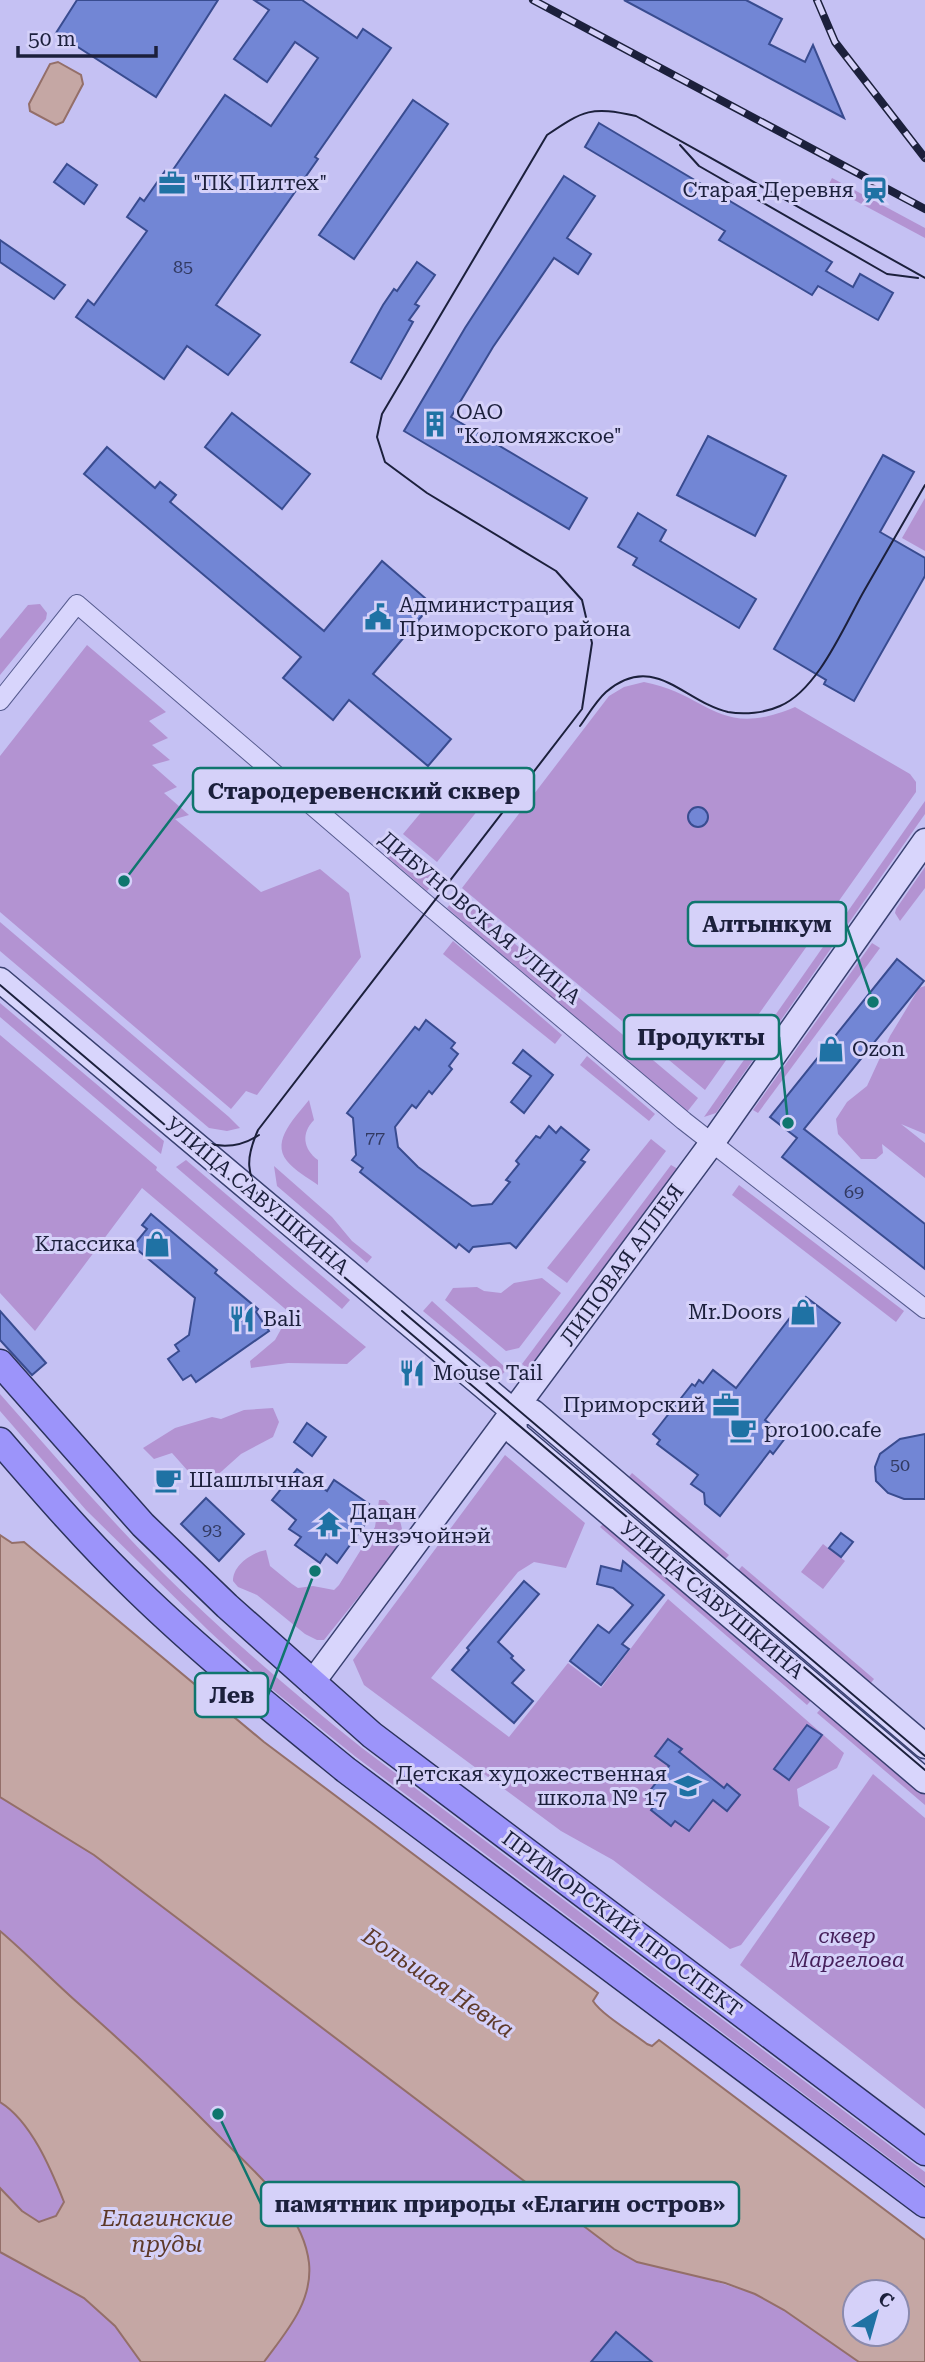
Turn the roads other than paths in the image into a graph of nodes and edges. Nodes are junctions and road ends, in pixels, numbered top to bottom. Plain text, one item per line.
1 (0, 701) edge
2 (925, 841) edge
3 (0, 979) edge
4 (712, 1143) junction
5 (925, 1309) edge
6 (0, 1363) edge
7 (514, 1412) junction
8 (0, 1441) edge
9 (312, 1684) junction
10 (925, 1746) edge
11 (925, 1781) edge
12 (925, 2152) edge
13 (925, 2204) edge

1 - 4 street, ДИБУНОВСКАЯ УЛИЦА
2 - 4 main road, ЛИПОВАЯ АЛЛЕЯ
3 - 7 main road, УЛИЦА САВУШКИНА
4 - 5 street, ДИБУНОВСКАЯ УЛИЦА
4 - 7 main road, ЛИПОВАЯ АЛЛЕЯ
6 - 9 main road, ПРИМОРСКИЙ ПРОСПЕКТ
7 - 9 main road, ЛИПОВАЯ АЛЛЕЯ
7 - 10 main road, УЛИЦА САВУШКИНА
7 - 11 main road, УЛИЦА САВУШКИНА
8 - 13 main road, ПРИМОРСКИЙ ПРОСПЕКТ
9 - 12 main road, ПРИМОРСКИЙ ПРОСПЕКТ

